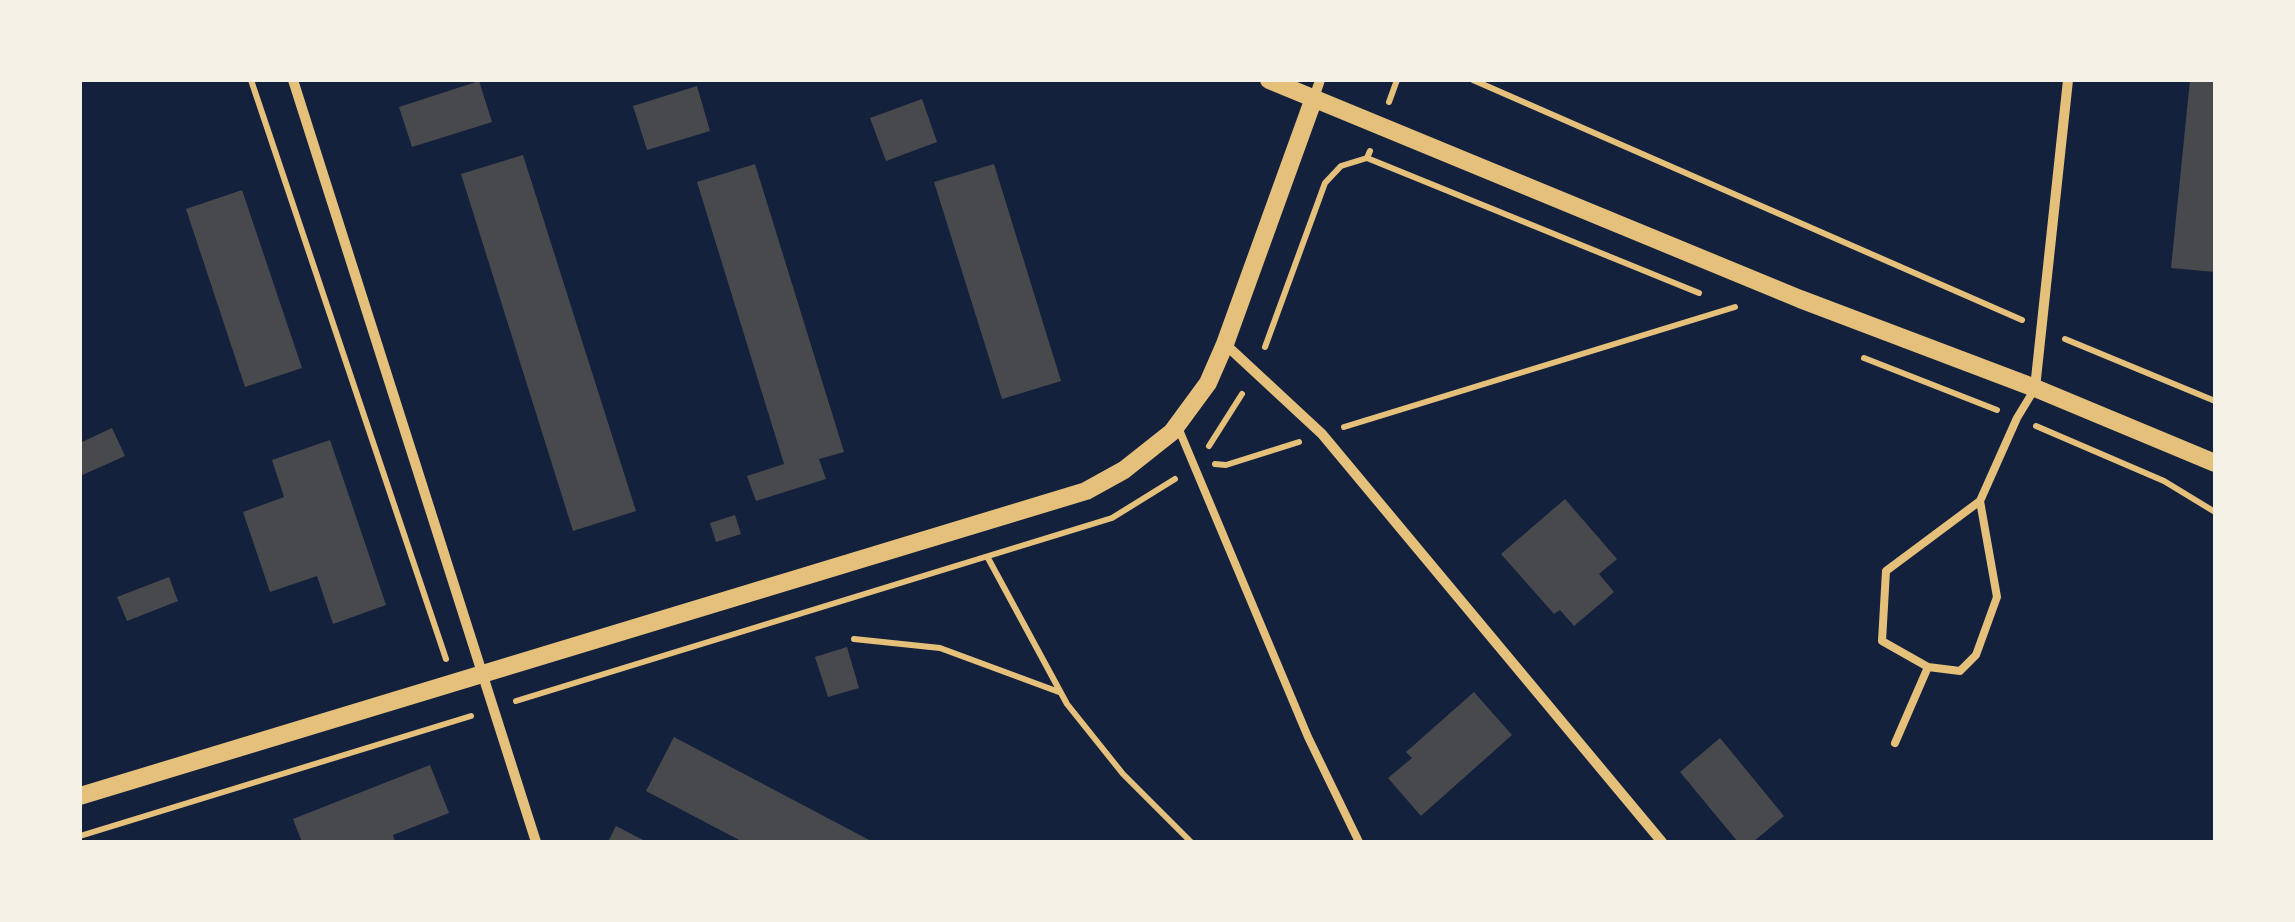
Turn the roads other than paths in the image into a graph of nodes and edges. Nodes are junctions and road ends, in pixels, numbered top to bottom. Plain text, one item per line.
1 (293, 80) edge
2 (1269, 80) edge
3 (2068, 80) edge
4 (1317, 89) edge
5 (1225, 344) junction
6 (2034, 388) junction
7 (1178, 425) junction
8 (2215, 464) edge
9 (1980, 501) junction
10 (1928, 667) junction
11 (480, 673) junction
12 (1895, 742) dead end
13 (80, 796) edge
14 (536, 842) edge
15 (1358, 842) edge
16 (1662, 842) edge

1 - 11 street
2 - 4 street
3 - 6 street
4 - 5 street
4 - 6 street
5 - 7 street
5 - 16 street
6 - 8 street
6 - 9 lane
7 - 11 street
7 - 15 lane
9 - 10 lane
9 - 10 lane
10 - 12 lane
11 - 13 street
11 - 14 street

